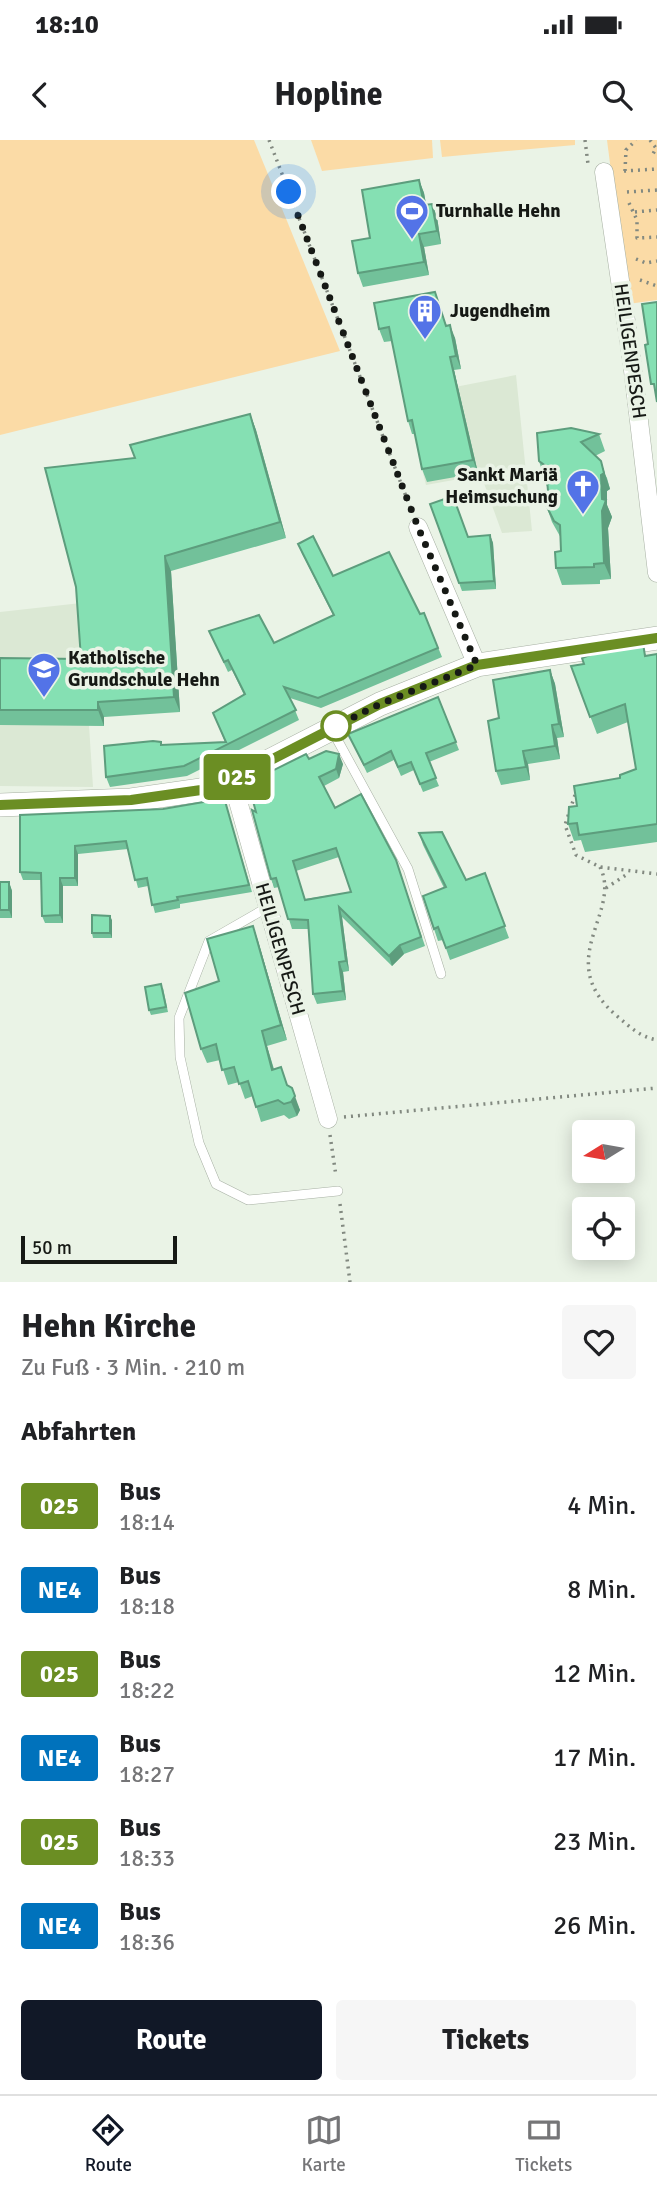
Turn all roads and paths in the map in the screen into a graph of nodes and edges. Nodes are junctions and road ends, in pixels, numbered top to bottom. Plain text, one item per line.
1 (269, 140) edge
2 (636, 140) edge
3 (650, 140) edge
4 (652, 156) dead end
5 (657, 169) edge
6 (625, 171) junction
7 (604, 172) dead end
8 (657, 190) edge
9 (628, 192) junction
10 (657, 211) edge
11 (635, 212) junction
12 (657, 237) edge
13 (636, 259) dead end
14 (657, 261) edge
15 (653, 496) edge
16 (418, 527) joint
17 (657, 573) edge
18 (657, 638) edge
19 (477, 665) junction
20 (331, 729) junction
21 (232, 780) junction
22 (575, 795) edge
23 (0, 805) edge
24 (600, 867) junction
25 (631, 872) junction
26 (657, 874) edge
27 (606, 888) junction
28 (268, 907) junction
29 (441, 974) dead end
30 (657, 1040) edge
31 (657, 1088) edge
32 (328, 1119) joint
33 (338, 1191) dead end

1 - 16 path
2 - 6 path
3 - 4 path
5 - 6 path
6 - 9 path
7 - 15 street, HEILIGENPESCH
8 - 9 path
9 - 11 path
10 - 11 path
11 - 12 path
13 - 14 path
15 - 17 street, HEILIGENPESCH
16 - 19 street
18 - 19 street
19 - 20 street
20 - 21 street
20 - 29 lane
21 - 23 street
21 - 28 street, HEILIGENPESCH
22 - 24 path
24 - 25 path
24 - 27 path
25 - 26 path
25 - 27 path
27 - 30 path
28 - 32 street, HEILIGENPESCH
28 - 33 lane
31 - 32 path

